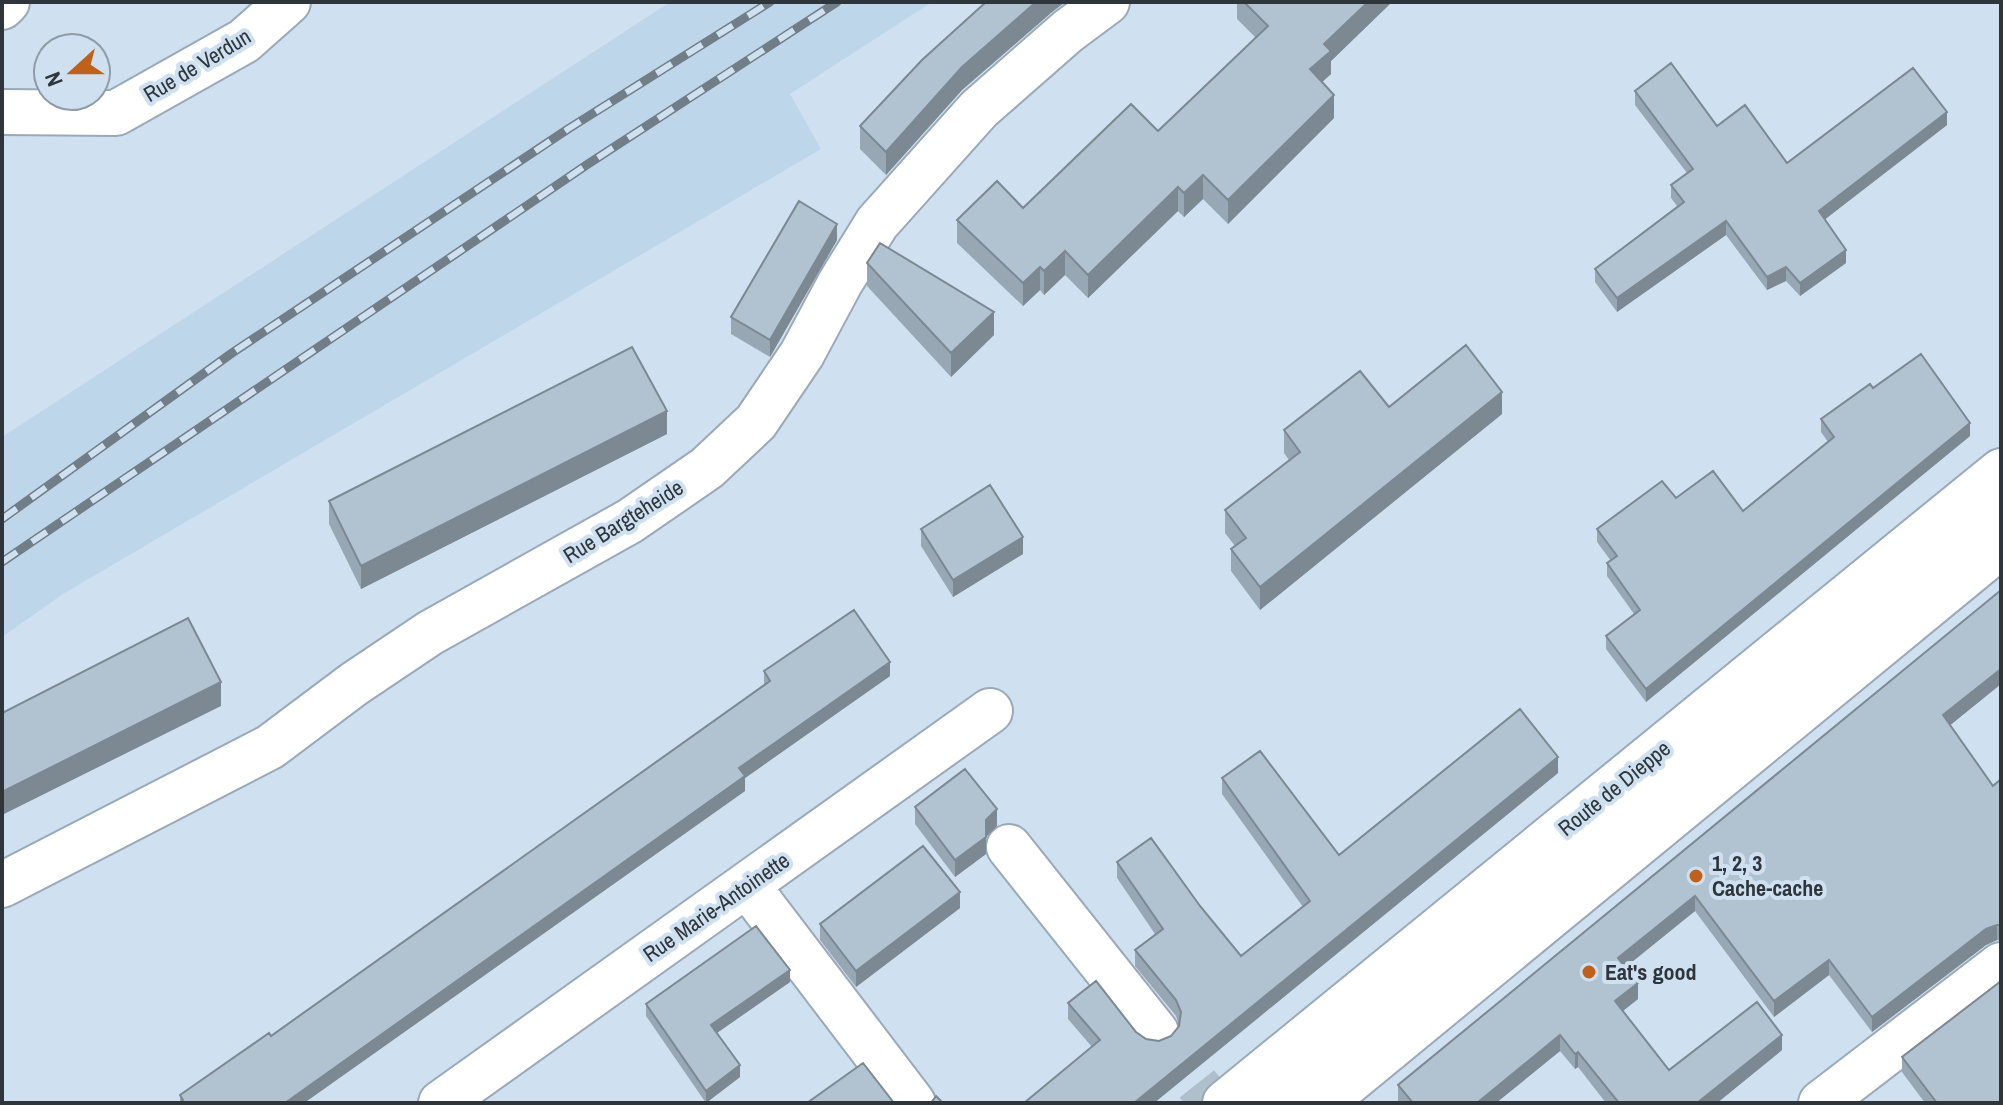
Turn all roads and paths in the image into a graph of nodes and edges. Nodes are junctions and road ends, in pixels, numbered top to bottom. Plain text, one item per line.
1 (7, 2) edge
2 (288, 2) edge
3 (1107, 2) edge
4 (2, 7) edge
5 (2, 112) edge
6 (2001, 471) edge
7 (2001, 511) edge
8 (2001, 546) edge
9 (990, 711) dead end
10 (1009, 847) dead end
11 (2, 885) edge
12 (747, 885) junction
13 (2001, 965) edge
14 (1156, 1032) tunnel mouth
15 (441, 1103) edge
16 (913, 1103) edge
17 (1225, 1103) edge
18 (1284, 1103) edge
19 (1323, 1103) edge
20 (1821, 1103) edge

1 - 4 street
2 - 5 street, Rue de Verdun
3 - 11 street, Rue Bargteheide
6 - 17 street, Route de Dieppe
7 - 18 street
8 - 19 street
9 - 12 street, Rue Marie-Antoinette
10 - 14 street
12 - 15 street, Rue Marie-Antoinette
12 - 16 street
13 - 20 street

